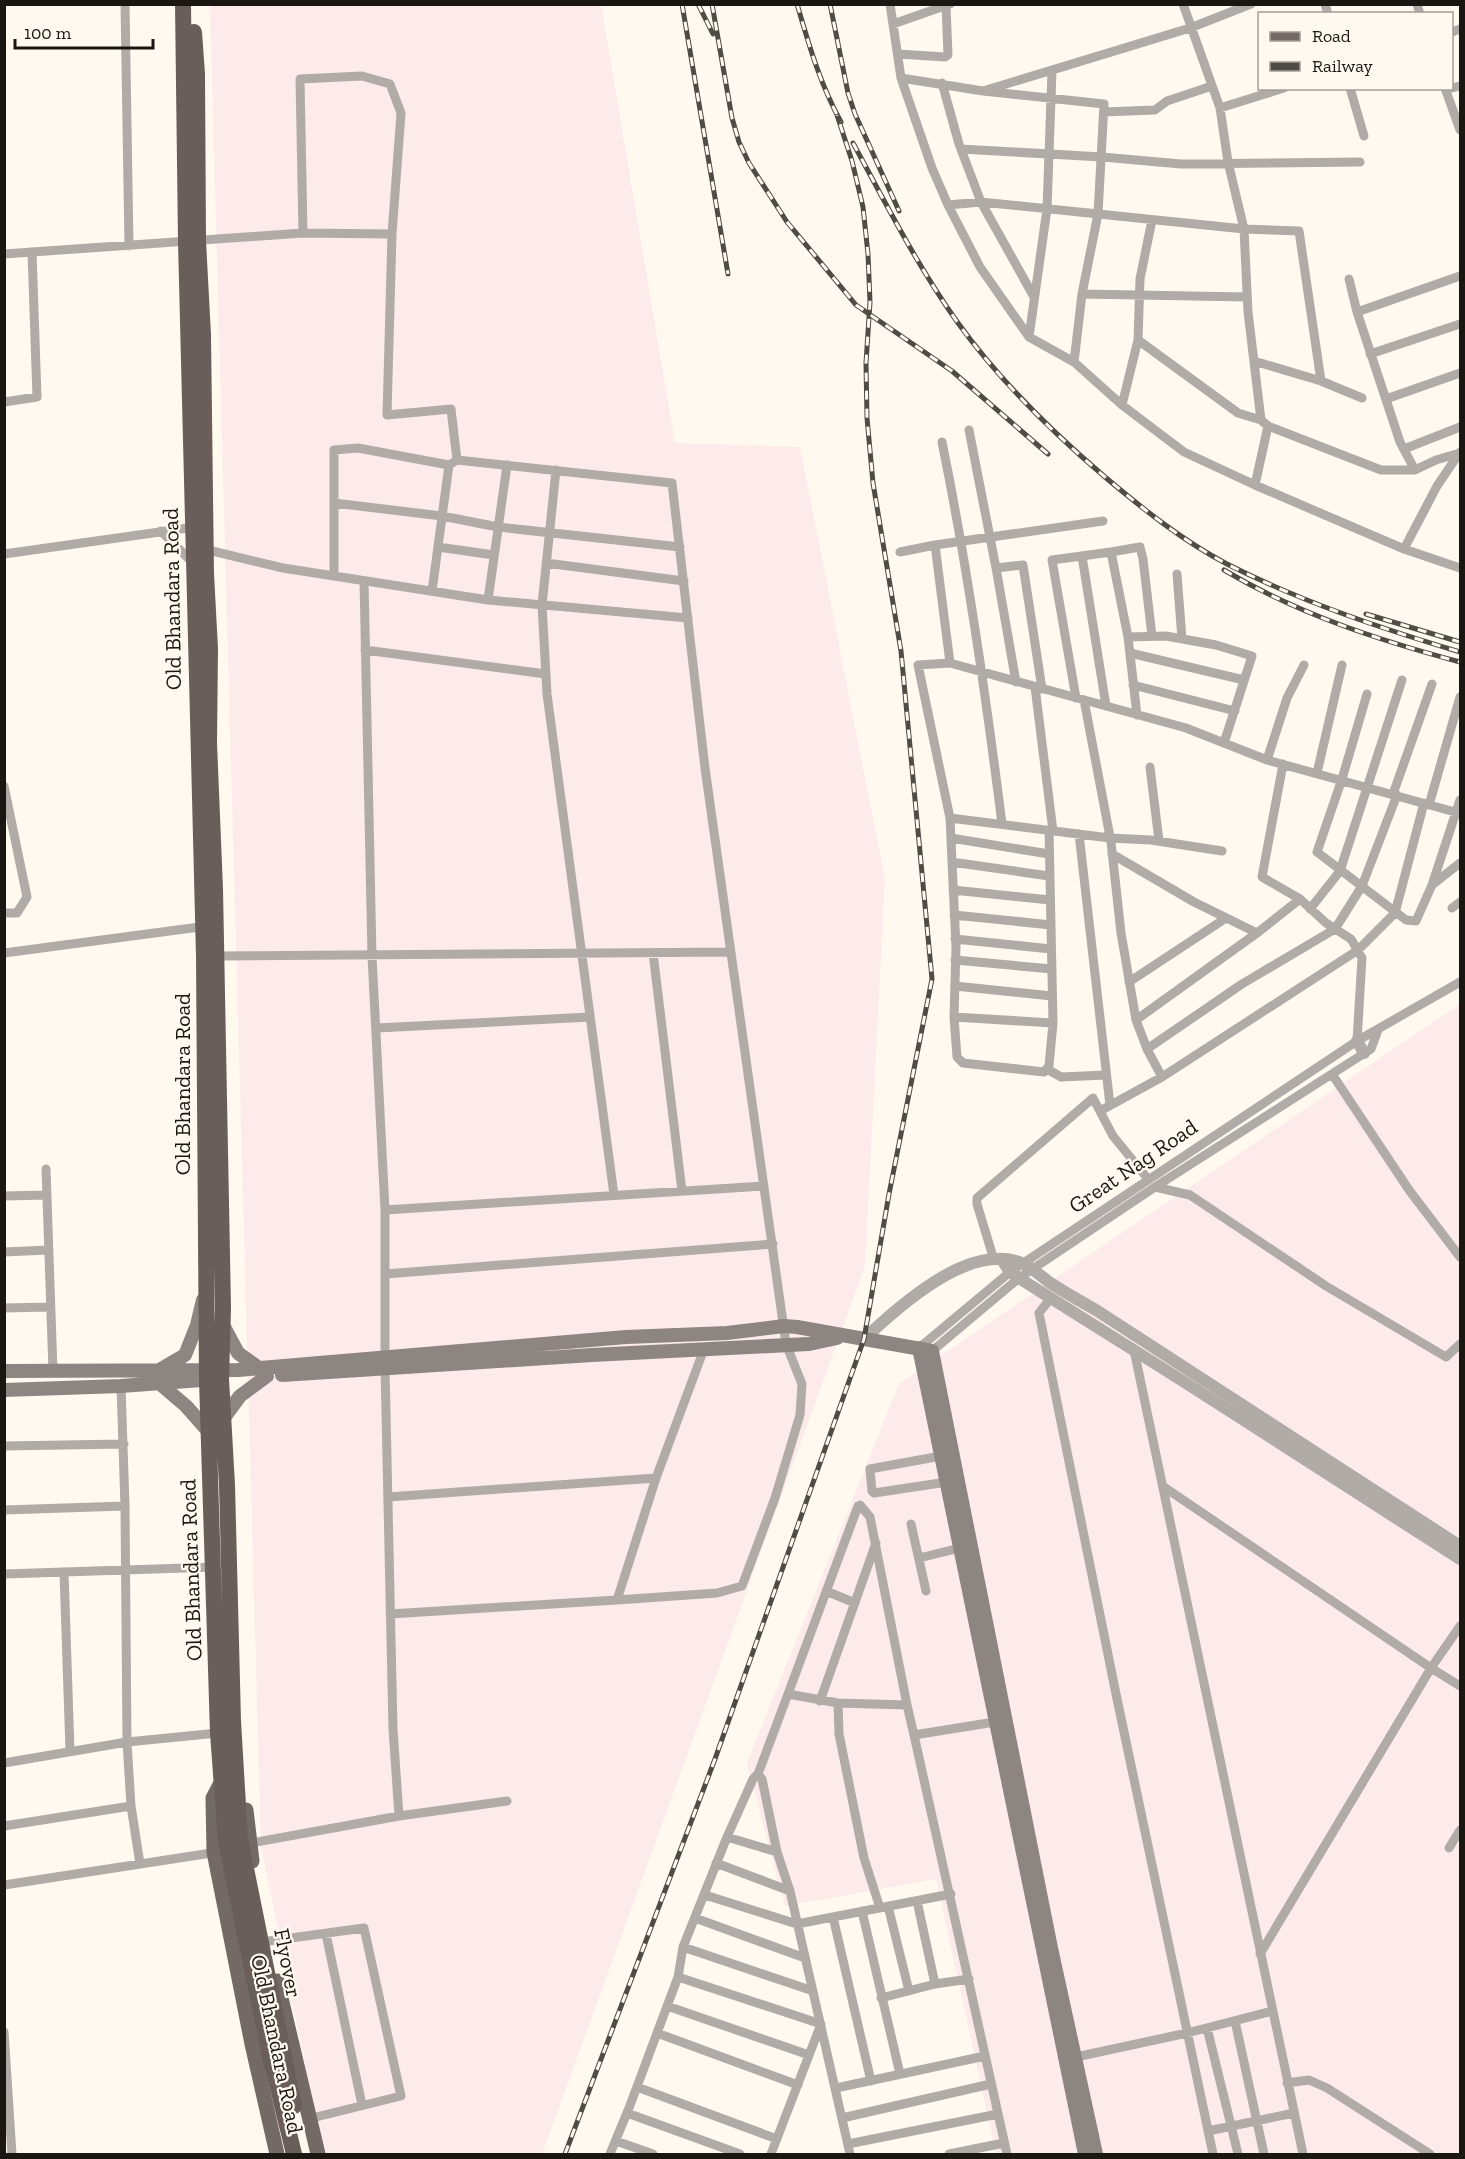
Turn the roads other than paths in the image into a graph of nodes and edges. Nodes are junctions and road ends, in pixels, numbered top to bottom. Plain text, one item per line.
1 (125, 4) edge
2 (183, 4) edge
3 (194, 4) edge
4 (890, 4) edge
5 (1183, 4) edge
6 (1251, 4) edge
7 (948, 5) edge
8 (894, 24) junction
9 (1190, 28) junction
10 (189, 43) junction
11 (898, 54) junction
12 (1052, 71) junction
13 (901, 78) junction
14 (942, 83) junction
15 (1212, 86) junction
16 (1278, 90) edge
17 (1351, 90) edge
18 (1448, 90) edge
19 (983, 91) junction
20 (1051, 99) junction
21 (1220, 108) junction
22 (1104, 112) junction
23 (1461, 130) edge
24 (1364, 136) dead end
25 (961, 149) junction
26 (1049, 154) junction
27 (1102, 157) junction
28 (1228, 162) junction
29 (1360, 162) dead end
30 (981, 202) junction
31 (948, 205) junction
32 (1047, 208) junction
33 (1098, 214) junction
34 (1152, 220) junction
35 (1244, 229) junction
36 (303, 233) junction
37 (392, 234) junction
38 (192, 241) junction
39 (129, 246) junction
40 (32, 252) junction
41 (4, 254) edge
42 (1461, 276) edge
43 (1349, 279) dead end
44 (1082, 294) junction
45 (1139, 296) junction
46 (1035, 297) junction
47 (1247, 297) junction
48 (1357, 312) junction
49 (1461, 324) edge
50 (1029, 337) junction
51 (1138, 340) junction
52 (1370, 354) junction
53 (1254, 361) junction
54 (1074, 362) junction
55 (1461, 373) edge
56 (1321, 381) junction
57 (1362, 398) dead end
58 (1386, 399) junction
59 (4, 402) edge
60 (1122, 405) junction
61 (1265, 423) junction
62 (1461, 427) edge
63 (969, 430) dead end
64 (942, 442) dead end
65 (1404, 449) junction
66 (1460, 453) edge
67 (453, 463) junction
68 (507, 465) junction
69 (556, 470) junction
70 (1415, 470) junction
71 (1255, 485) junction
72 (334, 503) junction
73 (442, 516) junction
74 (1103, 521) dead end
75 (200, 527) junction
76 (498, 527) junction
77 (161, 531) junction
78 (550, 532) junction
79 (989, 537) junction
80 (962, 541) junction
81 (935, 544) junction
82 (438, 547) junction
83 (680, 547) junction
84 (1404, 549) junction
85 (900, 552) dead end
86 (1111, 552) junction
87 (198, 553) junction
88 (4, 554) edge
89 (495, 555) junction
90 (1082, 556) junction
91 (546, 563) junction
92 (996, 568) junction
93 (1461, 568) edge
94 (1177, 574) dead end
95 (334, 576) junction
96 (364, 580) junction
97 (684, 581) junction
98 (432, 591) junction
99 (488, 600) junction
100 (542, 605) junction
101 (688, 618) junction
102 (1128, 636) junction
103 (1152, 636) junction
104 (1182, 639) junction
105 (366, 650) junction
106 (1130, 653) junction
107 (950, 663) junction
108 (1304, 665) dead end
109 (1342, 665) dead end
110 (983, 673) junction
111 (546, 674) junction
112 (1244, 680) junction
113 (1402, 680) dead end
114 (1016, 682) junction
115 (1432, 684) dead end
116 (1133, 685) junction
117 (1039, 688) junction
118 (1367, 694) dead end
119 (1461, 697) edge
120 (1080, 699) junction
121 (1106, 706) junction
122 (1234, 711) junction
123 (1137, 715) junction
124 (1224, 743) junction
125 (1267, 760) junction
126 (1283, 764) junction
127 (1150, 767) dead end
128 (1317, 773) junction
129 (1342, 779) junction
130 (4, 786) edge
131 (1368, 787) junction
132 (1395, 795) junction
133 (1461, 800) edge
134 (1426, 804) junction
135 (1455, 812) junction
136 (950, 818) junction
137 (1002, 824) junction
138 (1051, 830) junction
139 (1079, 834) junction
140 (951, 838) junction
141 (1110, 838) junction
142 (1159, 841) junction
143 (1222, 851) dead end
144 (1049, 854) junction
145 (1112, 854) junction
146 (952, 862) junction
147 (1461, 863) edge
148 (1340, 871) junction
149 (1050, 876) junction
150 (1432, 885) junction
151 (1362, 886) junction
152 (953, 890) junction
153 (1300, 899) junction
154 (1050, 900) junction
155 (1461, 902) edge
156 (1452, 908) dead end
157 (1310, 909) junction
158 (4, 913) edge
159 (1395, 913) junction
160 (954, 915) junction
161 (1226, 918) junction
162 (1051, 925) junction
163 (209, 926) junction
164 (1335, 929) junction
165 (1257, 933) junction
166 (955, 939) junction
167 (1051, 950) junction
168 (1358, 950) junction
169 (731, 952) junction
170 (4, 953) edge
171 (653, 953) junction
172 (581, 954) junction
173 (210, 956) junction
174 (372, 956) junction
175 (955, 960) junction
176 (1052, 969) junction
177 (1129, 982) junction
178 (1460, 985) edge
179 (955, 986) junction
180 (1052, 996) junction
181 (590, 1017) junction
182 (954, 1017) junction
183 (1136, 1020) junction
184 (1053, 1023) junction
185 (377, 1028) junction
186 (1378, 1030) junction
187 (1357, 1041) junction
188 (1147, 1049) junction
189 (1364, 1053) junction
190 (1047, 1069) junction
191 (1332, 1074) junction
192 (1106, 1075) junction
193 (1162, 1077) junction
194 (1110, 1105) junction
195 (1100, 1111) junction
196 (46, 1169) dead end
197 (1148, 1179) junction
198 (764, 1186) junction
199 (1155, 1187) junction
200 (682, 1191) junction
201 (47, 1195) junction
202 (614, 1195) junction
203 (4, 1196) edge
204 (213, 1199) junction
205 (385, 1210) junction
206 (773, 1244) junction
207 (48, 1250) junction
208 (4, 1252) edge
209 (1461, 1257) edge
210 (998, 1260) junction
211 (1028, 1267) junction
212 (385, 1274) junction
213 (1014, 1275) junction
214 (207, 1286) junction
215 (1059, 1288) junction
216 (1050, 1299) junction
217 (50, 1307) junction
218 (4, 1308) edge
219 (222, 1323) junction
220 (784, 1326) junction
221 (844, 1336) junction
222 (1139, 1338) junction
223 (864, 1339) junction
224 (786, 1344) junction
225 (1461, 1344) edge
226 (704, 1349) junction
227 (925, 1350) junction
228 (1134, 1350) junction
229 (385, 1362) junction
230 (4, 1371) edge
231 (53, 1371) junction
232 (263, 1372) junction
233 (214, 1375) junction
234 (159, 1377) junction
235 (121, 1386) junction
236 (4, 1390) edge
237 (223, 1419) junction
238 (209, 1432) junction
239 (124, 1444) junction
240 (4, 1446) edge
241 (941, 1456) junction
242 (656, 1478) junction
243 (947, 1482) junction
244 (1164, 1487) junction
245 (388, 1497) junction
246 (125, 1506) junction
247 (4, 1510) edge
248 (911, 1524) dead end
249 (876, 1543) junction
250 (1461, 1546) edge
251 (960, 1548) junction
252 (919, 1558) junction
253 (1461, 1559) edge
254 (221, 1567) junction
255 (126, 1569) junction
256 (64, 1572) junction
257 (4, 1574) edge
258 (826, 1591) junction
259 (926, 1591) dead end
260 (617, 1600) junction
261 (855, 1603) junction
262 (390, 1614) junction
263 (1461, 1626) edge
264 (1431, 1668) junction
265 (1461, 1686) edge
266 (788, 1694) junction
267 (820, 1701) junction
268 (838, 1703) junction
269 (907, 1705) junction
270 (1001, 1721) junction
271 (218, 1733) junction
272 (914, 1735) junction
273 (127, 1742) junction
274 (70, 1751) junction
275 (4, 1763) edge
276 (758, 1774) junction
277 (229, 1788) junction
278 (507, 1801) dead end
279 (131, 1806) junction
280 (399, 1816) junction
281 (4, 1826) edge
282 (1461, 1830) edge
283 (727, 1837) junction
284 (249, 1844) junction
285 (1449, 1848) dead end
286 (777, 1851) junction
287 (214, 1852) junction
288 (716, 1863) junction
289 (140, 1864) junction
290 (4, 1885) edge
291 (790, 1891) junction
292 (951, 1894) junction
293 (705, 1895) junction
294 (917, 1901) junction
295 (884, 1907) junction
296 (862, 1911) junction
297 (833, 1917) junction
298 (695, 1918) junction
299 (797, 1924) junction
300 (326, 1934) junction
301 (269, 1941) junction
302 (683, 1947) junction
303 (1260, 1954) junction
304 (805, 1958) junction
305 (678, 1977) junction
306 (969, 1978) junction
307 (935, 1984) junction
308 (909, 1990) junction
309 (813, 1991) junction
310 (881, 1998) junction
311 (667, 2006) junction
312 (1272, 2011) junction
313 (1235, 2021) junction
314 (821, 2024) junction
315 (1207, 2028) junction
316 (4, 2032) edge
317 (657, 2033) junction
318 (1187, 2033) junction
319 (809, 2055) junction
320 (985, 2056) junction
321 (1076, 2057) junction
322 (900, 2074) junction
323 (871, 2081) junction
324 (1287, 2083) junction
325 (991, 2084) junction
326 (798, 2085) junction
327 (637, 2087) junction
328 (836, 2088) junction
329 (362, 2105) junction
330 (627, 2113) junction
331 (1294, 2113) junction
332 (998, 2114) junction
333 (842, 2118) junction
334 (308, 2119) junction
335 (1083, 2119) junction
336 (1257, 2121) junction
337 (1230, 2126) junction
338 (1208, 2131) junction
339 (777, 2139) junction
340 (8, 2140) edge
341 (616, 2141) junction
342 (1004, 2143) junction
343 (849, 2150) edge
344 (12, 2154) edge
345 (277, 2154) edge
346 (294, 2154) edge
347 (306, 2154) edge
348 (318, 2154) edge
349 (610, 2154) edge
350 (653, 2154) edge
351 (740, 2154) edge
352 (771, 2154) edge
353 (949, 2154) edge
354 (1006, 2154) edge
355 (1085, 2154) edge
356 (1096, 2154) edge
357 (1213, 2154) edge
358 (1238, 2154) edge
359 (1264, 2154) edge
360 (1302, 2154) edge
361 (1430, 2154) edge

1 - 39 street
2 - 10 highway, Old Bhandara Road
3 - 10 highway
4 - 8 street
5 - 9 street
6 - 9 street
7 - 8 street
7 - 11 street
8 - 11 street
9 - 12 street
9 - 15 street
10 - 38 highway, Old Bhandara Road
11 - 13 street
12 - 19 street
12 - 20 street
13 - 14 street
13 - 31 street
14 - 19 street
14 - 25 street
15 - 21 street
15 - 22 street
16 - 21 street
17 - 24 street
18 - 23 street
19 - 20 street
20 - 22 street
20 - 26 street
21 - 28 street
22 - 27 street
25 - 26 street
25 - 30 street
26 - 27 street
26 - 32 street
27 - 28 street
27 - 33 street
28 - 29 street
28 - 35 street
30 - 31 street
30 - 32 street
30 - 46 street
31 - 50 street
32 - 33 street
32 - 46 street
33 - 34 street
33 - 44 street
34 - 35 street
34 - 45 street
35 - 47 street
35 - 56 street
36 - 37 street
36 - 37 street
36 - 38 street
37 - 67 street
38 - 39 street
38 - 75 highway, Old Bhandara Road
39 - 40 street
40 - 41 street
40 - 59 street
42 - 48 street
43 - 48 street
44 - 45 street
44 - 54 street
45 - 47 street
45 - 51 street
46 - 50 street
47 - 53 street
48 - 52 street
49 - 52 street
50 - 54 street
51 - 60 street
51 - 61 street
52 - 58 street
53 - 56 street
53 - 61 street
54 - 60 street
55 - 58 street
56 - 57 street
58 - 65 street
60 - 71 street
61 - 70 street
61 - 71 street
62 - 65 street
63 - 79 street
64 - 80 street
65 - 70 street
66 - 70 street
66 - 84 street
67 - 68 street
67 - 72 street
67 - 73 street
68 - 69 street
68 - 76 street
69 - 78 street
69 - 83 street
71 - 84 street
72 - 73 street
72 - 95 street
73 - 76 street
73 - 82 street
74 - 79 street
75 - 77 street
75 - 87 highway, Old Bhandara Road
76 - 78 street
76 - 89 street
77 - 87 street
77 - 88 street
78 - 83 street
78 - 91 street
79 - 80 street
79 - 92 street
80 - 81 street
80 - 110 street
81 - 85 street
81 - 107 street
82 - 89 street
82 - 98 street
83 - 97 street
84 - 93 street
86 - 90 street
86 - 102 street
86 - 103 street
87 - 95 street
87 - 163 highway, Old Bhandara Road
89 - 99 street
90 - 120 street
90 - 121 street
91 - 97 street
91 - 100 street
92 - 114 street
92 - 117 street
94 - 104 street
95 - 96 street
96 - 98 street
96 - 105 street
97 - 101 street
98 - 99 street
99 - 100 street
100 - 101 street
100 - 111 street
101 - 169 street
102 - 103 street
102 - 106 street
103 - 104 street
104 - 112 street
105 - 111 street
105 - 174 street
106 - 112 street
106 - 116 street
107 - 110 street
107 - 136 street
108 - 125 street
109 - 128 street
110 - 114 street
110 - 137 street
111 - 172 street
112 - 122 street
113 - 131 street
114 - 117 street
115 - 132 street
116 - 122 street
116 - 123 street
117 - 120 street
117 - 138 street
118 - 129 street
119 - 134 street
120 - 121 street
120 - 141 street
121 - 123 street
122 - 124 street
123 - 124 street
124 - 125 street
125 - 126 street
126 - 128 street
126 - 153 street
127 - 142 street
128 - 129 street
129 - 131 street
129 - 148 street
130 - 158 street
131 - 132 street
131 - 148 street
132 - 134 street
132 - 151 street
133 - 135 street
134 - 135 street
134 - 159 street
135 - 150 street
136 - 137 street
136 - 140 street
137 - 138 street
138 - 139 street
138 - 144 street
139 - 141 street
139 - 192 street
140 - 144 street
140 - 146 street
141 - 142 street
141 - 145 street
142 - 143 street
144 - 149 street
145 - 161 street
145 - 177 street
146 - 149 street
146 - 152 street
147 - 150 street
148 - 151 street
148 - 157 street
149 - 154 street
150 - 159 street
151 - 159 street
151 - 164 street
152 - 154 street
152 - 160 street
153 - 157 street
153 - 165 street
154 - 162 street
155 - 156 street
157 - 164 street
159 - 168 street
160 - 162 street
160 - 166 street
161 - 165 street
161 - 177 street
162 - 167 street
163 - 170 street
163 - 173 highway, Old Bhandara Road
164 - 168 street
164 - 188 street
165 - 183 street
166 - 167 street
166 - 175 street
167 - 176 street
168 - 187 street
168 - 193 street
169 - 171 street
169 - 198 street
171 - 172 street
171 - 200 street
172 - 174 street
172 - 181 street
173 - 174 street
173 - 204 highway, Old Bhandara Road
174 - 185 street
175 - 176 street
175 - 179 street
176 - 180 street
177 - 183 street
178 - 186 street, Great Nag Road
179 - 180 street
179 - 182 street
180 - 184 street
181 - 185 street
181 - 202 street
182 - 184 street
182 - 190 street
183 - 188 street
184 - 190 street
185 - 205 street
186 - 187 street, Great Nag Road
186 - 189 street
187 - 189 street
187 - 197 street, Great Nag Road
188 - 193 street
189 - 191 street
190 - 192 street
191 - 199 street
191 - 209 street
192 - 194 street
193 - 194 street
194 - 195 street
195 - 197 street
195 - 210 street
196 - 201 street
197 - 211 street, Great Nag Road
198 - 200 street
198 - 206 street
199 - 211 street
199 - 225 street
200 - 202 street
201 - 203 street
201 - 207 street
202 - 205 street
204 - 214 highway, Old Bhandara Road
204 - 219 highway
205 - 212 street
206 - 212 street
206 - 220 street
207 - 208 street
207 - 217 street
210 - 211 street
210 - 213 street
210 - 223 street
211 - 213 street, Great Nag Road
211 - 215 street
212 - 229 street
213 - 216 street
213 - 227 street, Great Nag Road
214 - 233 highway, Old Bhandara Road
214 - 234 main road
215 - 216 street
215 - 222 street
216 - 228 street
216 - 318 street
217 - 218 street
217 - 231 street
219 - 232 main road
219 - 233 highway
220 - 221 main road
220 - 224 street
220 - 229 main road
221 - 223 main road
221 - 224 main road
222 - 228 street
222 - 250 street
223 - 227 main road
224 - 226 main road
224 - 260 street
226 - 229 main road
226 - 242 street
227 - 241 main road
227 - 270 main road
228 - 244 street
228 - 253 street
229 - 232 main road
229 - 245 street
230 - 231 main road
231 - 234 main road
232 - 233 main road
232 - 237 main road
233 - 234 main road
233 - 237 highway
233 - 238 highway, Old Bhandara Road
234 - 235 main road
234 - 238 main road
235 - 236 main road
235 - 239 street
237 - 254 highway
238 - 254 highway, Old Bhandara Road
239 - 240 street
239 - 246 street
241 - 243 main road
241 - 243 street
242 - 245 street
242 - 260 street
243 - 251 main road
244 - 264 street
244 - 303 street
245 - 262 street
246 - 247 street
246 - 255 street
248 - 252 street
249 - 258 street
249 - 261 street
249 - 269 street
251 - 252 street
251 - 270 main road
252 - 259 street
254 - 255 street
254 - 271 highway, Old Bhandara Road
254 - 277 highway
255 - 256 street
255 - 273 street
256 - 257 street
256 - 274 street
258 - 261 street
258 - 266 street
260 - 262 street
261 - 267 street
262 - 280 street
263 - 264 street
264 - 265 street
264 - 303 street
266 - 267 street
266 - 276 street
267 - 268 street
268 - 269 street
268 - 295 street
269 - 272 street
270 - 272 street
270 - 321 main road
270 - 335 main road
271 - 273 street
271 - 277 highway, Old Bhandara Road
272 - 292 street
273 - 274 street
273 - 279 street
274 - 275 street
276 - 283 street
276 - 286 street
277 - 284 main road
277 - 287 main road, Old Bhandara Road
277 - 346 highway, Flyover
277 - 347 highway, Flyover
278 - 280 street
279 - 281 street
279 - 289 street
280 - 284 street
282 - 285 street
283 - 286 street
283 - 288 street
284 - 287 street
284 - 301 main road
286 - 291 street
287 - 289 street
287 - 345 main road, Old Bhandara Road
288 - 291 street
288 - 293 street
289 - 290 street
291 - 299 street
292 - 294 street
292 - 306 street
293 - 298 street
293 - 299 street
294 - 295 street
294 - 307 street
295 - 296 street
295 - 308 street
296 - 297 street
296 - 310 street
297 - 299 street
297 - 323 street
298 - 302 street
298 - 304 street
299 - 304 street
300 - 301 street
300 - 329 street
300 - 329 street
301 - 334 main road
302 - 305 street
302 - 309 street
303 - 312 street
304 - 309 street
305 - 311 street
305 - 314 street
306 - 307 street
306 - 320 street
307 - 308 street
308 - 310 street
309 - 314 street
310 - 322 street
311 - 317 street
311 - 319 street
312 - 313 street
312 - 324 street
313 - 315 street
313 - 336 street
314 - 319 street
314 - 328 street
315 - 318 street
315 - 337 street
316 - 340 street
317 - 326 street
317 - 327 street
318 - 321 street
318 - 338 street
319 - 326 street
320 - 322 street
320 - 325 street
321 - 335 main road
322 - 323 street
323 - 328 street
324 - 331 street
324 - 361 street
325 - 332 street
325 - 333 street
326 - 339 street
327 - 330 street
327 - 339 street
328 - 333 street
329 - 334 street
330 - 341 street
330 - 351 street
331 - 336 street
331 - 360 street
332 - 342 street
332 - 343 street
333 - 343 street
334 - 348 main road
335 - 355 main road
335 - 356 main road
336 - 337 street
336 - 359 street
337 - 338 street
337 - 358 street
338 - 357 street
339 - 352 street
340 - 344 street
341 - 349 street
341 - 350 street
342 - 353 street
342 - 354 street

